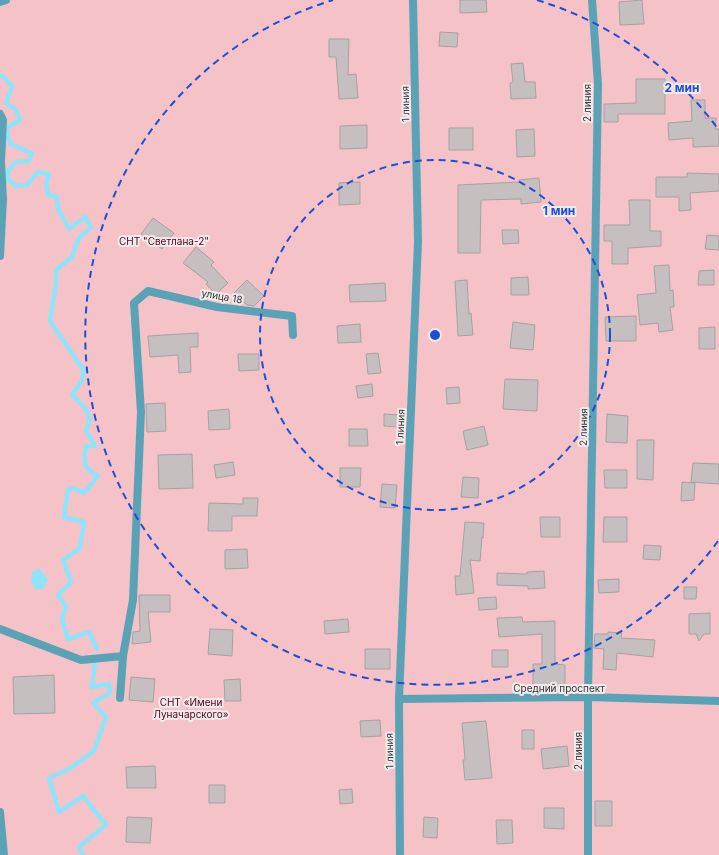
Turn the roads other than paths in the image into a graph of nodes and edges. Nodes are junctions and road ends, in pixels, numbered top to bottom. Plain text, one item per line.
1 (6, 0) edge
2 (413, 0) edge
3 (592, 0) edge
4 (0, 2) edge
5 (0, 114) edge
6 (0, 256) edge
7 (293, 336) dead end
8 (0, 629) edge
9 (123, 656) junction
10 (588, 697) junction
11 (120, 698) dead end
12 (399, 699) junction
13 (719, 701) edge
14 (0, 812) edge
15 (4, 855) edge
16 (400, 855) edge
17 (588, 855) edge

1 - 4 street
2 - 12 street, 1 линия
3 - 10 street, 2 линия
5 - 6 street
7 - 9 street, улица 18
8 - 9 street
9 - 11 street
10 - 12 street, Средний проспект
10 - 13 street, Средний проспект
10 - 17 street, 2 линия
12 - 16 street, 1 линия
14 - 15 street

